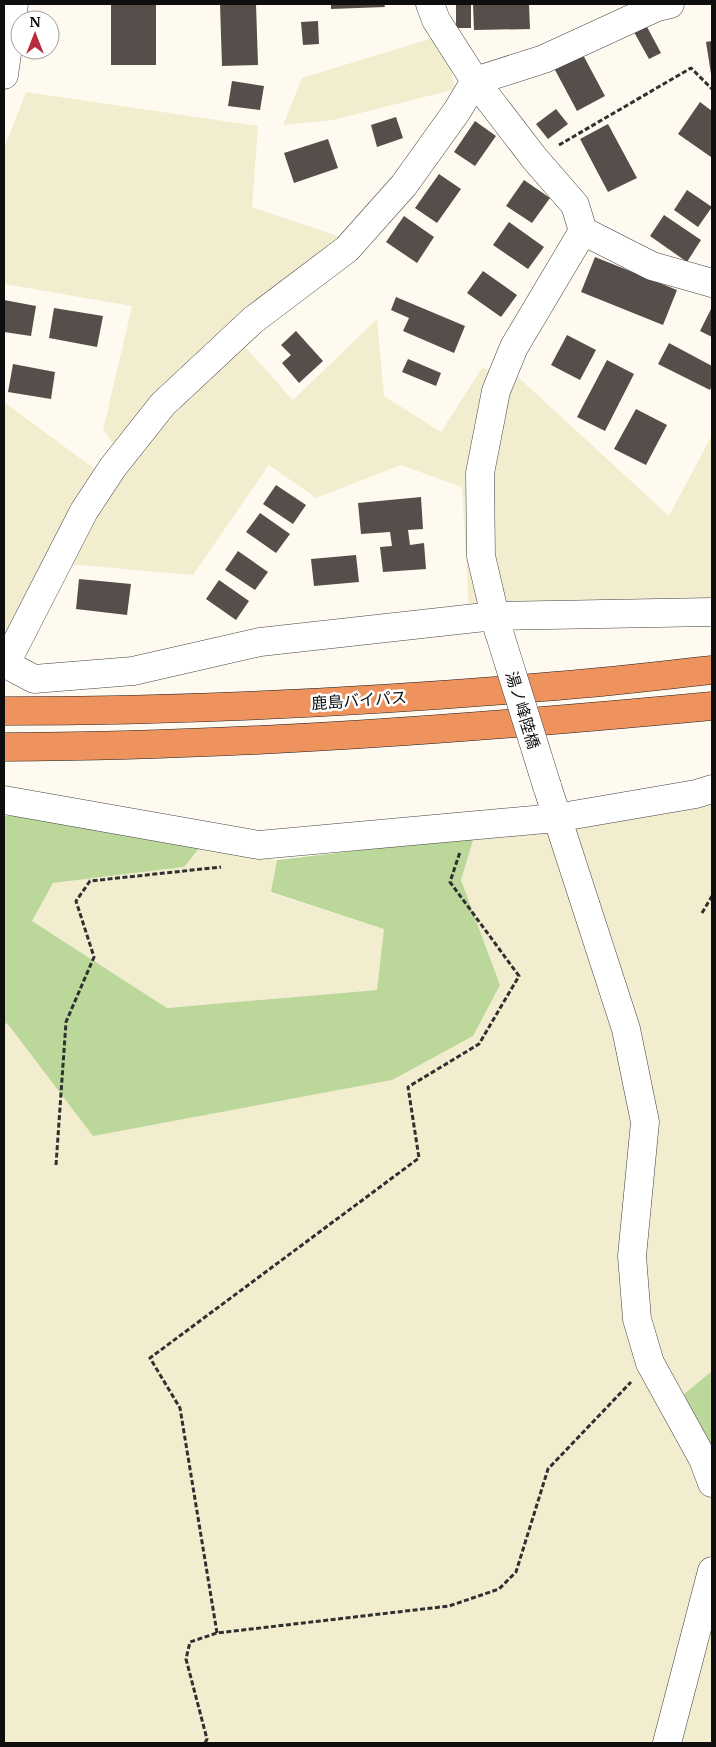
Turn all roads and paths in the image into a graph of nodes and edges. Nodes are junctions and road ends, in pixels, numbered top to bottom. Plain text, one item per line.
1 (14, 4) edge
2 (430, 4) edge
3 (670, 4) edge
4 (4, 75) edge
5 (475, 80) junction
6 (712, 89) edge
7 (534, 159) junction
8 (583, 231) junction
9 (712, 284) edge
10 (712, 612) edge
11 (497, 626) junction
12 (5, 663) edge
13 (712, 670) edge
14 (712, 706) edge
15 (4, 711) edge
16 (4, 748) edge
17 (712, 789) edge
18 (4, 800) edge
19 (556, 818) junction
20 (469, 826) junction
21 (226, 867) dead end
22 (712, 896) edge
23 (702, 913) dead end
24 (56, 1165) dead end
25 (650, 1363) junction
26 (712, 1483) edge
27 (712, 1571) edge
28 (217, 1633) junction
29 (205, 1743) edge
30 (667, 1743) edge

1 - 4 street
2 - 5 street
3 - 5 street
5 - 7 street
5 - 12 street
6 - 7 path
7 - 8 street
8 - 9 street
8 - 11 street, 湯ノ峰陸橋
10 - 11 street
11 - 12 street
11 - 19 street, 湯ノ峰陸橋, bridge
13 - 15 highway, 鹿島バイパス
14 - 16 highway
17 - 19 street
18 - 20 street
19 - 20 street
19 - 25 street, 湯ノ峰陸橋
20 - 28 path
21 - 24 path
22 - 23 path
25 - 26 street, 湯ノ峰陸橋
25 - 28 path
27 - 30 street
28 - 29 path

